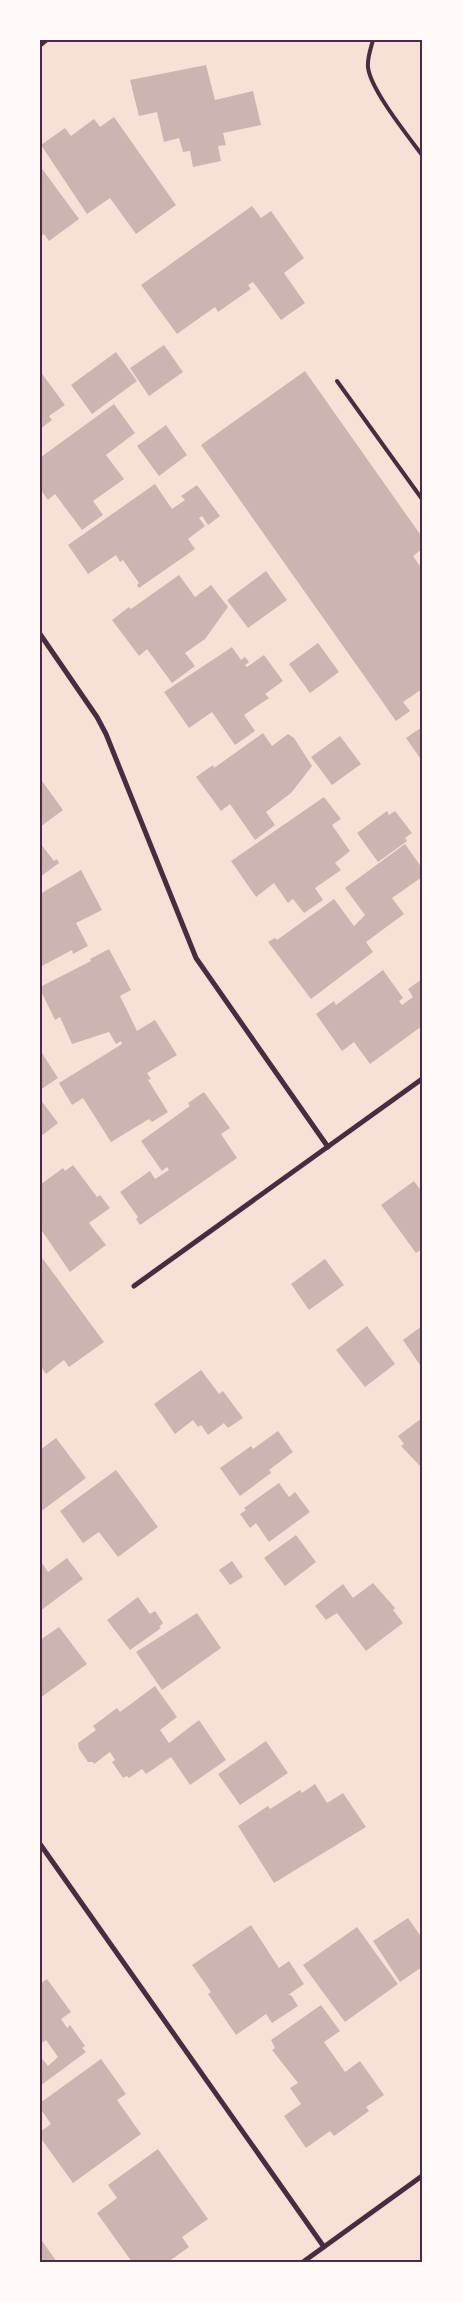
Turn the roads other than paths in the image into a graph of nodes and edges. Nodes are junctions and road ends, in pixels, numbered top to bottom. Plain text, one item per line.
1 (46, 40) edge
2 (373, 40) edge
3 (40, 44) edge
4 (422, 155) edge
5 (337, 381) dead end
6 (422, 500) edge
7 (40, 634) edge
8 (422, 1079) edge
9 (328, 1147) junction
10 (134, 1286) dead end
11 (40, 1844) edge
12 (422, 2176) edge
13 (324, 2247) junction
14 (303, 2262) edge

1 - 3 street
2 - 4 lane
5 - 6 lane
7 - 9 street
8 - 9 street
9 - 10 street
11 - 13 street
12 - 13 street
13 - 14 street

